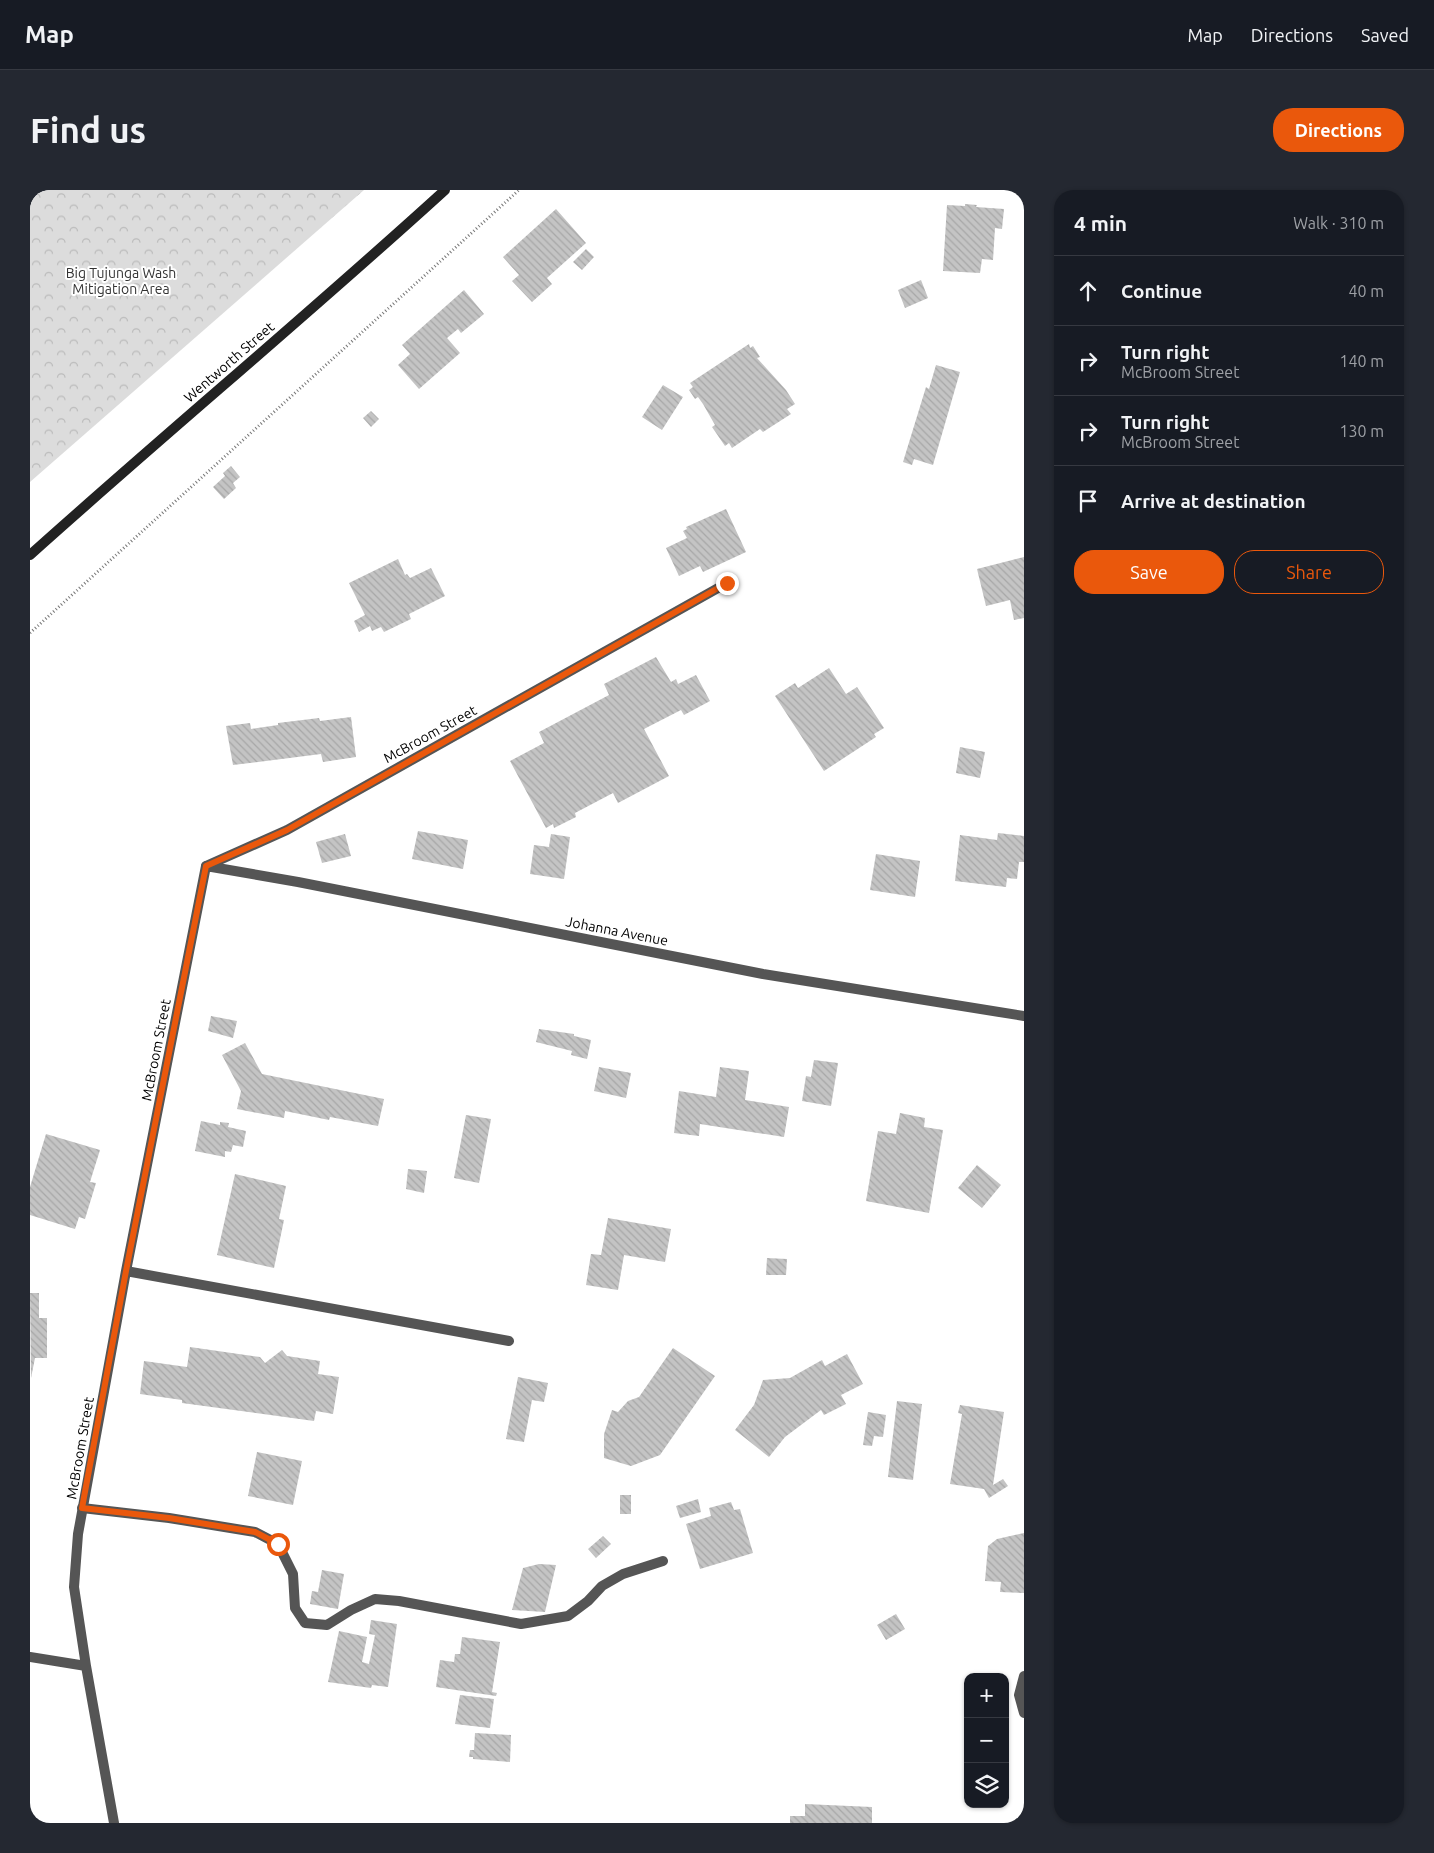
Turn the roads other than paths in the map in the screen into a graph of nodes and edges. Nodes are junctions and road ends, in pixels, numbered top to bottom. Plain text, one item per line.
1 (445, 190) edge
2 (30, 555) edge
3 (727, 583) dead end
4 (206, 866) junction
5 (1024, 1016) edge
6 (126, 1271) junction
7 (509, 1341) dead end
8 (82, 1508) junction
9 (663, 1561) dead end
10 (30, 1657) edge
11 (86, 1666) junction
12 (1024, 1676) edge
13 (1024, 1713) edge
14 (114, 1823) edge

1 - 2 main road, Wentworth Street
3 - 4 street, McBroom Street
4 - 5 street, Johanna Avenue
4 - 6 street, McBroom Street
6 - 7 street
6 - 8 street, McBroom Street
8 - 9 street
8 - 11 street, McBroom Street
10 - 11 street
11 - 14 street, McBroom Street
12 - 13 street

